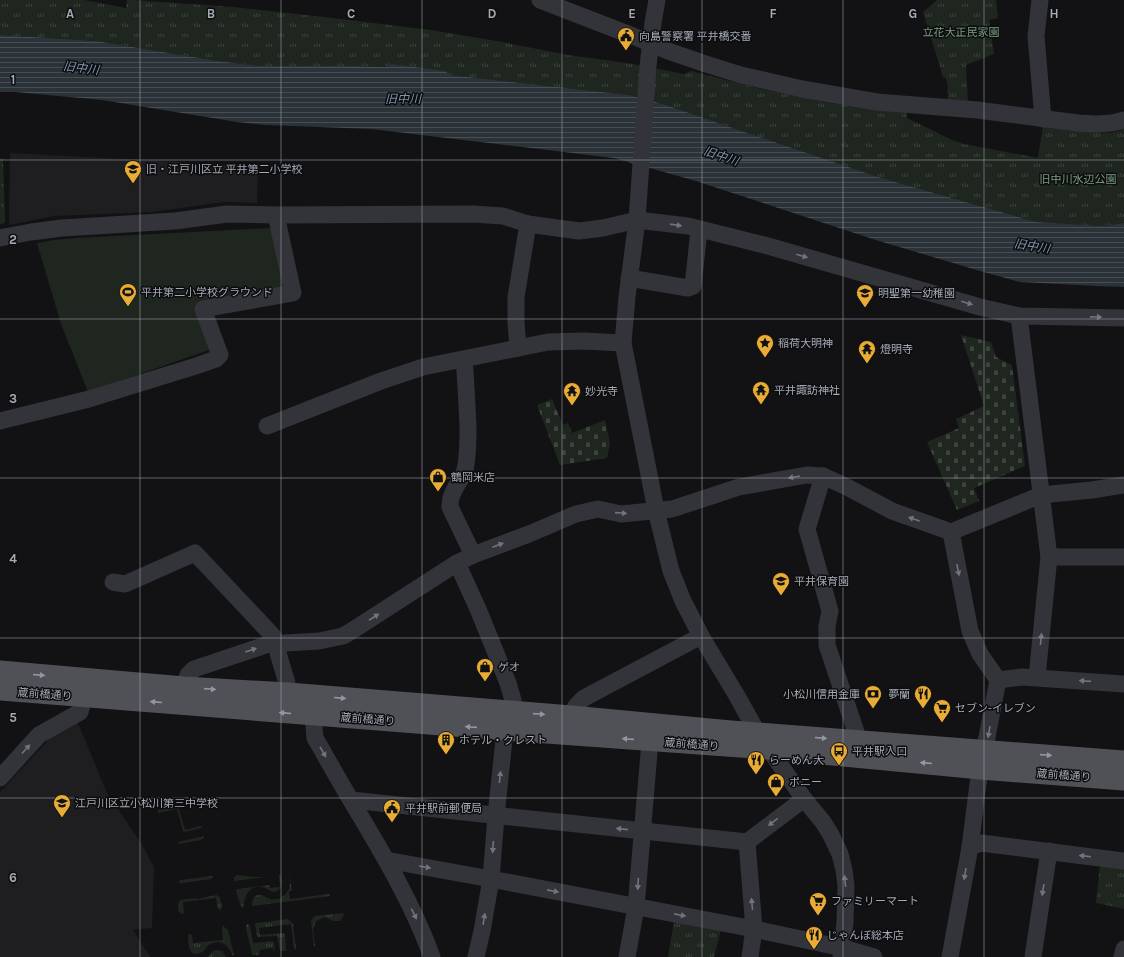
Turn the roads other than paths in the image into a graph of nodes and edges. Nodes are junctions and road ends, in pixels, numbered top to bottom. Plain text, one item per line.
1 (540, 0) edge
2 (657, 0) edge
3 (1040, 0) edge
4 (650, 43) junction
5 (1043, 119) junction
6 (1124, 120) edge
7 (276, 215) junction
8 (637, 220) junction
9 (528, 224) junction
10 (699, 230) junction
11 (0, 238) edge
12 (629, 278) junction
13 (1019, 316) junction
14 (1124, 318) edge
15 (624, 344) junction
16 (518, 348) junction
17 (464, 359) junction
18 (0, 421) edge
19 (267, 426) dead end
20 (823, 476) junction
21 (1124, 485) edge
22 (1041, 495) junction
23 (656, 510) junction
24 (951, 532) junction
25 (473, 555) junction
26 (1049, 557) junction
27 (1124, 557) edge
28 (457, 563) junction
29 (113, 582) dead end
30 (701, 636) junction
31 (275, 643) junction
32 (0, 671) edge
33 (1037, 677) junction
34 (998, 680) junction
35 (1124, 684) edge
36 (184, 687) junction
37 (0, 690) edge
38 (288, 694) junction
39 (84, 697) junction
40 (313, 715) junction
41 (571, 716) junction
42 (509, 721) junction
43 (769, 739) junction
44 (650, 741) junction
45 (859, 741) junction
46 (1006, 761) junction
47 (1124, 761) edge
48 (977, 762) junction
49 (0, 778) edge
50 (1124, 780) edge
51 (804, 798) junction
52 (350, 800) junction
53 (496, 816) junction
54 (642, 831) junction
55 (747, 842) junction
56 (970, 846) junction
57 (1049, 851) junction
58 (386, 860) junction
59 (1124, 861) edge
60 (491, 879) junction
61 (636, 907) junction
62 (754, 929) junction
63 (1124, 949) edge
64 (842, 952) edge
65 (432, 957) edge
66 (476, 957) edge
67 (627, 957) edge
68 (750, 957) edge
69 (874, 957) edge
70 (950, 957) edge
71 (1033, 957) edge
72 (1122, 957) edge

1 - 4 street
2 - 4 street
3 - 5 street
4 - 5 street
4 - 8 street
5 - 6 street
7 - 9 street
7 - 11 street
7 - 18 street
8 - 9 street
8 -> 10 street
8 - 12 street
9 - 16 street
10 - 12 street
10 -> 13 street
12 - 15 street
13 -> 14 street
13 - 22 street
15 - 16 street
15 - 23 street
16 - 17 street
17 - 19 street
17 - 25 street
20 -> 23 street
24 -> 20 street
20 - 45 street
21 - 22 street
22 - 24 street
22 - 26 street
25 -> 23 street
23 - 30 street
24 -> 34 street
25 - 28 street
26 - 27 street
33 -> 26 street
31 -> 28 street
28 - 42 street
29 - 31 street
30 - 41 street
30 - 43 street
36 -> 31 street
31 - 38 street
32 -> 36 main road, 蔵前橋通り
33 - 34 street
35 -> 33 street
34 -> 48 street
36 -> 38 main road, 蔵前橋通り
37 - 39 main road, 蔵前橋通り
38 -> 42 main road, 蔵前橋通り
40 -> 39 main road, 蔵前橋通り
49 -> 39 street
42 -> 40 main road, 蔵前橋通り
40 -> 52 street
42 -> 41 main road, 蔵前橋通り
41 - 43 main road, 蔵前橋通り
44 -> 42 main road, 蔵前橋通り
53 -> 42 street
43 - 44 main road, 蔵前橋通り
43 -> 45 main road
48 -> 43 main road
43 - 51 street
44 - 54 street
45 - 48 main road
46 -> 47 main road, 蔵前橋通り
46 - 48 main road
46 - 50 main road, 蔵前橋通り
48 - 56 street
51 -> 55 street
64 -> 51 street
52 - 53 street
52 - 58 street
54 -> 53 street
53 -> 60 street
54 - 55 street
54 -> 61 street
62 -> 55 street
56 - 57 street
56 -> 70 street
59 -> 57 street
57 -> 71 street
58 -> 60 street
58 -> 65 street
60 -> 61 street
66 -> 60 street
61 -> 62 street
61 - 67 street
62 - 64 street
62 - 68 street
63 - 72 street
64 - 69 street

